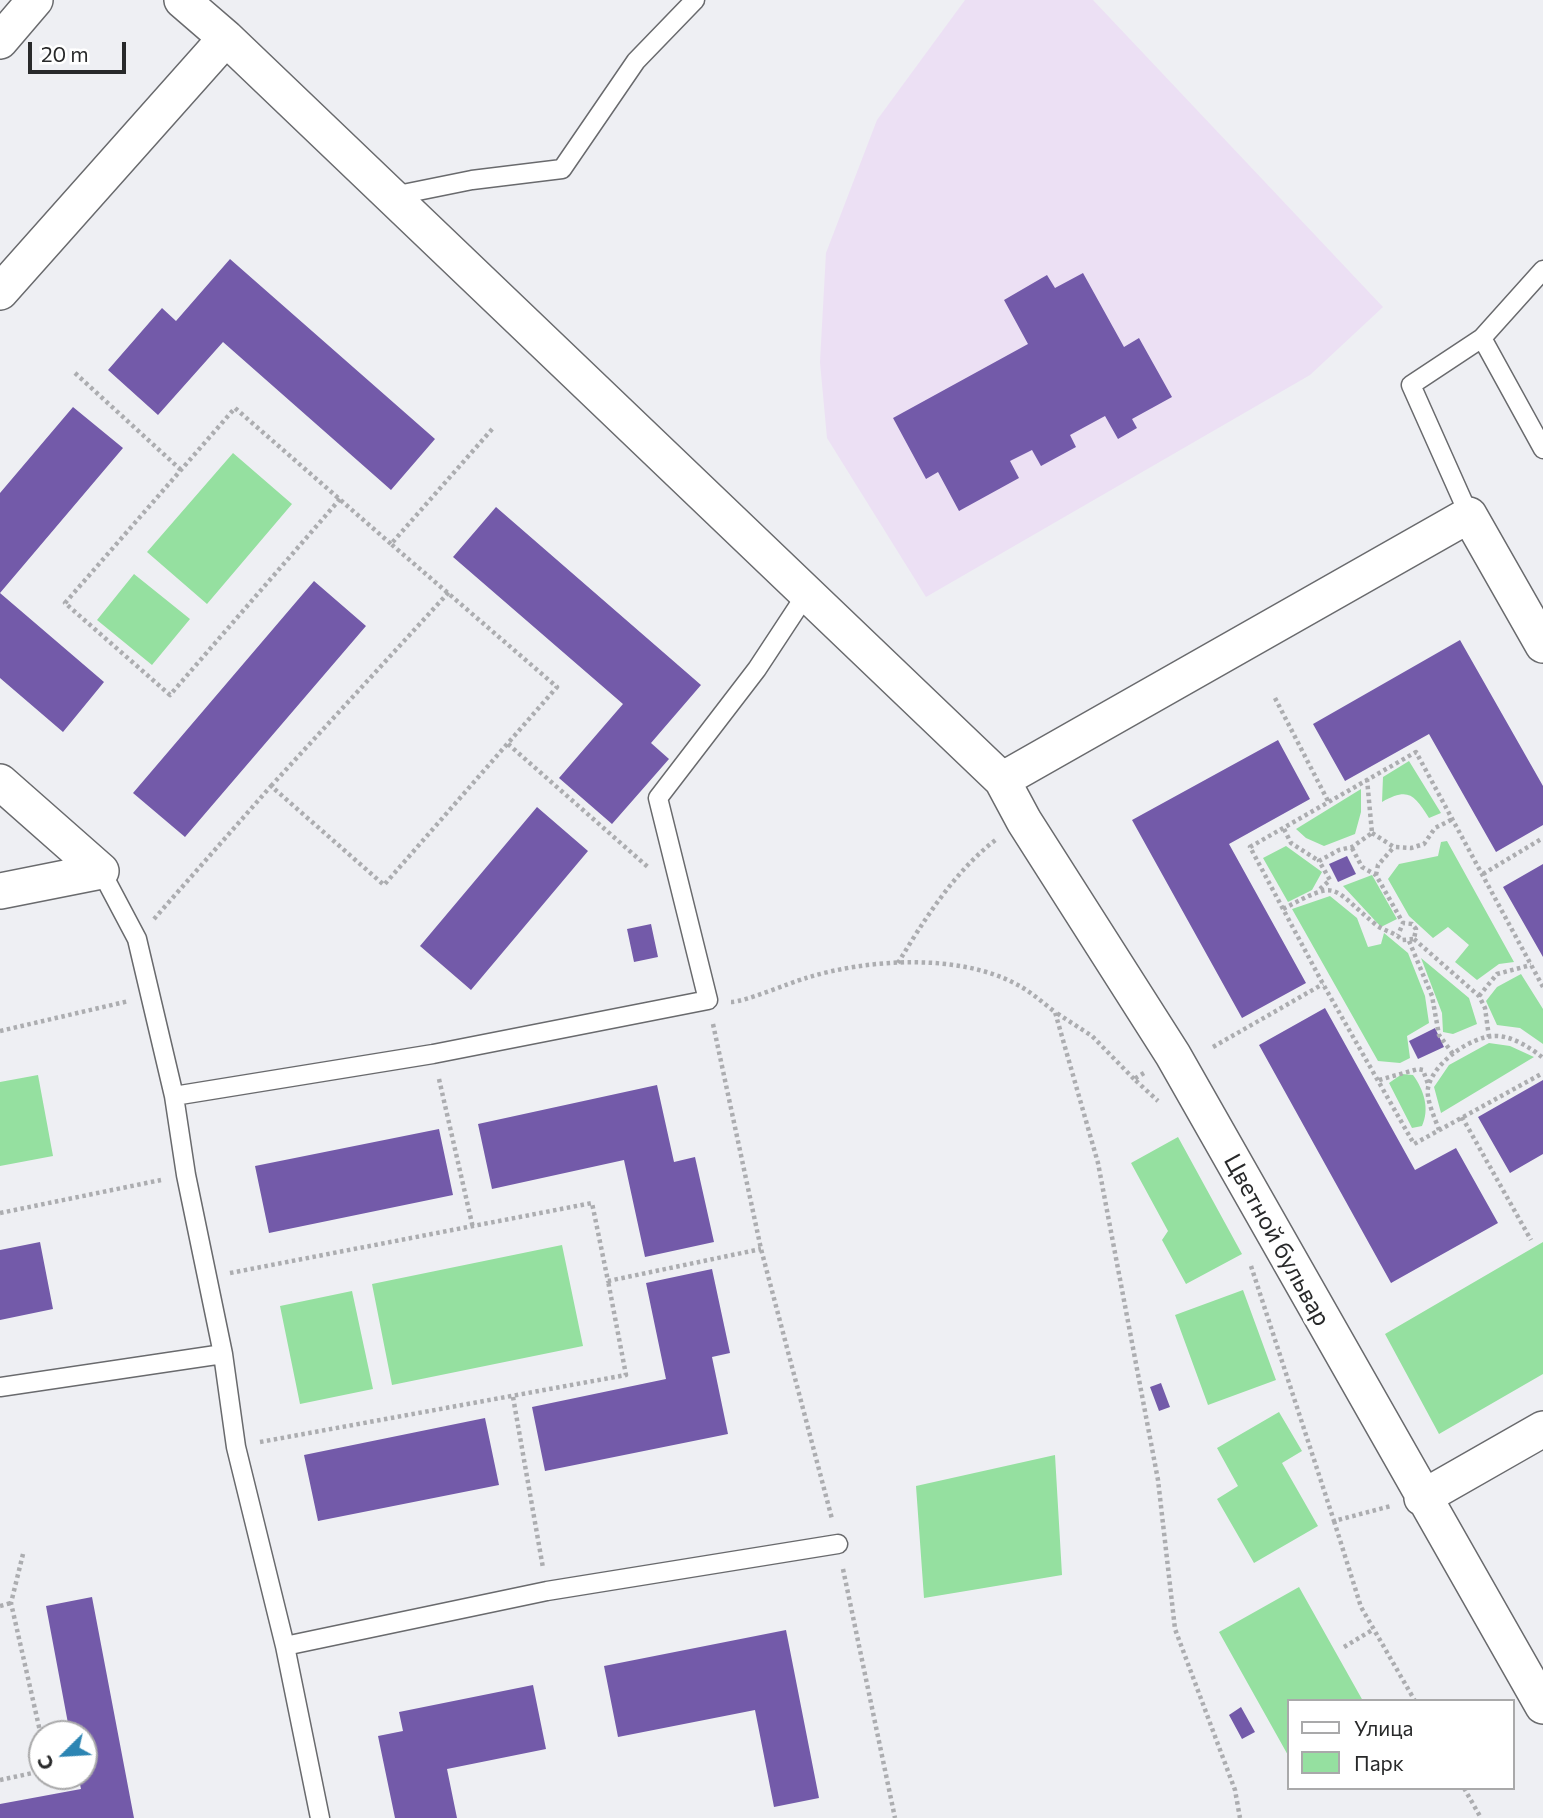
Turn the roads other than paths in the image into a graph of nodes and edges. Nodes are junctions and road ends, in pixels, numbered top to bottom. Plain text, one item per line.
1 (35, 0) edge
2 (182, 0) edge
3 (685, 4) edge
4 (226, 38) junction
5 (0, 41) edge
6 (388, 197) junction
7 (1543, 270) edge
8 (0, 292) edge
9 (1482, 338) junction
10 (1543, 449) edge
11 (1469, 515) junction
12 (807, 593) junction
13 (1543, 645) edge
14 (1002, 780) junction
15 (0, 782) edge
16 (100, 871) junction
17 (0, 891) edge
18 (174, 1096) junction
19 (223, 1354) junction
20 (0, 1387) edge
21 (1543, 1429) edge
22 (1422, 1497) junction
23 (838, 1544) road end
24 (285, 1646) junction
25 (1543, 1706) edge
26 (320, 1818) edge

1 - 5 street
2 - 4 street, Цветной бульвар
3 - 6 lane
4 - 6 street, Цветной бульвар
4 - 8 street
6 - 12 street, Цветной бульвар
7 - 9 lane
9 - 10 lane
9 - 11 lane
11 - 13 street
11 - 14 street
12 - 14 street, Цветной бульвар
12 - 18 lane
14 - 22 street, Цветной бульвар
15 - 16 street
16 - 17 street
16 - 18 lane
18 - 19 lane
19 - 20 lane
19 - 24 lane
21 - 22 street
22 - 25 street, Цветной бульвар
23 - 24 lane
24 - 26 lane

